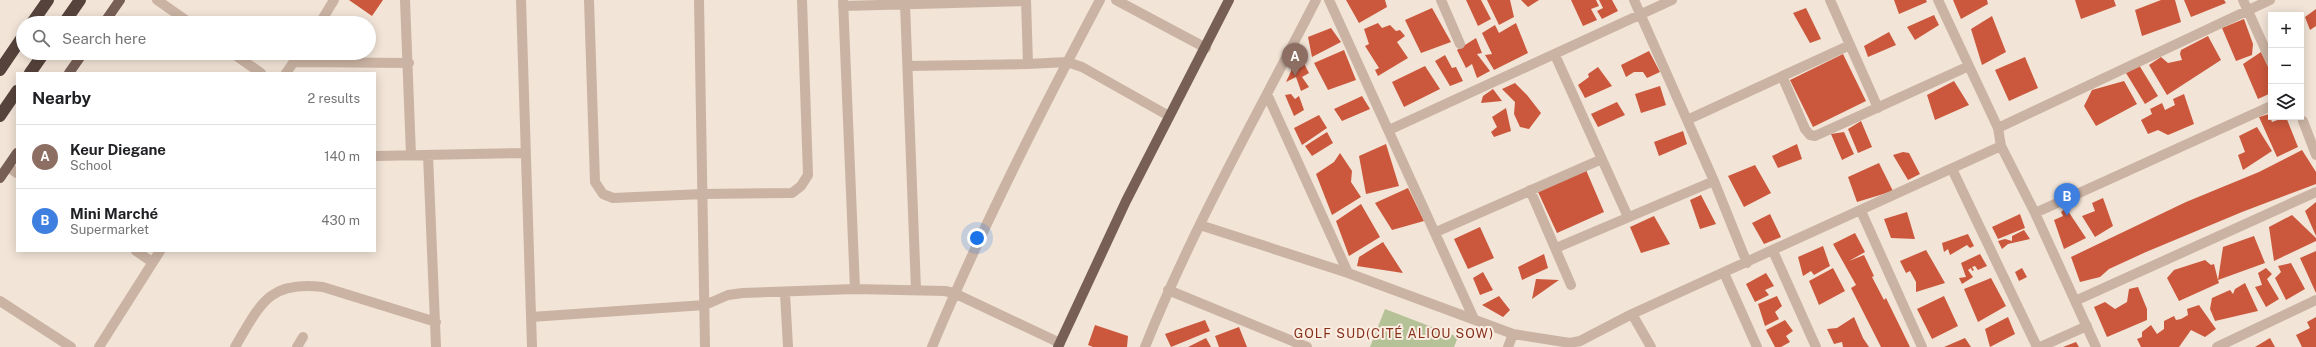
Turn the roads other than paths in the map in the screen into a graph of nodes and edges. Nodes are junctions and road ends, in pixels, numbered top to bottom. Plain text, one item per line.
1 (48, 0) edge
2 (80, 0) edge
3 (120, 0) edge
4 (157, 0) edge
5 (334, 0) edge
6 (405, 0) edge
7 (521, 0) edge
8 (590, 0) edge
9 (699, 0) edge
10 (802, 0) edge
11 (1026, 0) edge
12 (1100, 0) edge
13 (1116, 0) edge
14 (1229, 0) edge
15 (1316, 0) edge
16 (1329, 0) edge
17 (1441, 0) edge
18 (1634, 0) edge
19 (1672, 0) edge
20 (1830, 0) edge
21 (1938, 0) edge
22 (2243, 0) edge
23 (2270, 0) edge
24 (843, 3) edge
25 (905, 4) junction
26 (2247, 10) junction
27 (1640, 13) junction
28 (37, 16) edge
29 (69, 16) edge
30 (109, 16) edge
31 (180, 16) edge
32 (324, 16) edge
33 (1460, 44) dead end
34 (1850, 45) junction
35 (16, 46) edge
36 (1206, 48) junction
37 (1555, 55) junction
38 (2268, 56) edge
39 (39, 60) edge
40 (78, 60) edge
41 (242, 60) edge
42 (295, 60) edge
43 (353, 60) edge
44 (1067, 62) junction
45 (409, 63) junction
46 (1028, 64) junction
47 (908, 66) junction
48 (1968, 66) junction
49 (0, 70) edge
50 (31, 72) edge
51 (70, 72) edge
52 (259, 72) edge
53 (287, 72) edge
54 (1782, 76) junction
55 (16, 92) edge
56 (1267, 94) junction
57 (2268, 107) edge
58 (1878, 108) junction
59 (0, 116) edge
60 (1169, 116) junction
61 (1687, 120) junction
62 (2301, 120) edge
63 (2302, 120) edge
64 (1998, 128) junction
65 (1389, 130) junction
66 (2316, 133) edge
67 (2001, 146) junction
68 (526, 153) junction
69 (16, 155) edge
70 (411, 155) junction
71 (428, 155) junction
72 (2316, 155) edge
73 (376, 156) edge
74 (1602, 158) junction
75 (8, 167) junction
76 (1952, 169) junction
77 (16, 172) edge
78 (0, 178) edge
79 (1714, 182) junction
80 (1530, 190) junction
81 (2316, 192) edge
82 (703, 194) junction
83 (1861, 211) junction
84 (2035, 213) junction
85 (1628, 217) junction
86 (1200, 225) junction
87 (1436, 232) junction
88 (1556, 248) junction
89 (1773, 251) junction
90 (137, 252) edge
91 (159, 252) edge
92 (152, 262) junction
93 (1746, 263) junction
94 (1348, 273) junction
95 (1724, 273) junction
96 (1571, 285) dead end
97 (855, 289) junction
98 (916, 290) junction
99 (1168, 290) junction
100 (785, 293) junction
101 (954, 293) junction
102 (2316, 300) edge
103 (0, 301) edge
104 (2075, 301) junction
105 (705, 305) junction
106 (1632, 314) junction
107 (531, 317) junction
108 (1474, 319) junction
109 (436, 322) junction
110 (2087, 326) junction
111 (1513, 334) junction
112 (303, 337) dead end
113 (1059, 345) edge
114 (239, 346) edge
115 (1302, 346) edge
116 (71, 347) edge
117 (99, 347) edge
118 (297, 347) edge
119 (436, 347) edge
120 (532, 347) edge
121 (705, 347) edge
122 (788, 347) edge
123 (932, 347) edge
124 (1145, 347) edge
125 (1508, 347) edge
126 (1651, 347) edge
127 (1757, 347) edge
128 (1816, 347) edge
129 (1922, 347) edge
130 (2037, 347) edge
131 (2040, 347) edge
132 (2096, 347) edge
133 (2217, 347) edge

1 - 28 highway
2 - 29 highway
3 - 30 main road
4 - 31 street
5 - 32 street
6 - 45 street
7 - 68 street
8 - 82 street
9 - 82 street
10 - 82 street
11 - 25 street
11 - 46 street
12 - 44 street
13 - 36 street
14 - 36 main road
15 - 56 street
16 - 65 street
17 - 33 street
18 - 27 street
19 - 27 street
20 - 34 street
21 - 48 street
22 - 26 street
23 - 26 street
24 - 25 street
24 - 97 street
25 - 47 street
26 - 38 street
26 - 64 street
27 - 37 street
27 - 61 street
34 - 54 street
34 - 58 street
35 - 49 highway
36 - 60 main road
37 - 65 street
37 - 74 street
39 - 50 highway
40 - 51 main road
41 - 52 street
42 - 53 street
43 - 45 street
44 - 46 street
44 - 60 street
44 - 101 street
45 - 70 street
46 - 47 street
47 - 98 street
48 - 58 street
48 - 64 street
54 - 58 street
54 - 61 street
55 - 59 highway
56 - 86 street
56 - 94 street
57 - 84 street
60 - 113 main road
61 - 79 street
62 - 72 street
63 - 66 street
64 - 67 street
65 - 87 street
67 - 76 street
67 - 84 street
68 - 71 street
68 - 107 street
69 - 75 main road
70 - 71 street
70 - 73 street
71 - 109 street
74 - 80 street
74 - 85 street
75 - 77 street
75 - 78 main road
76 - 83 street
76 - 130 street
79 - 85 street
79 - 93 street
80 - 87 street
80 - 88 street
81 - 104 street
82 - 105 street
83 - 89 street
83 - 129 street
84 - 104 street
85 - 88 street
86 - 94 street
86 - 99 street
87 - 108 street
88 - 96 street
89 - 93 street
89 - 128 street
90 - 92 street
91 - 92 street
92 - 117 street
93 - 95 street
94 - 108 street
95 - 106 street
95 - 127 street
97 - 98 street
97 - 100 street
98 - 101 street
99 - 115 street
99 - 124 street
100 - 105 street
100 - 122 street
101 - 113 street
101 - 123 street
102 - 133 street
103 - 116 street
104 - 110 street
105 - 107 street
105 - 121 street
106 - 111 street
106 - 126 street
107 - 120 street
108 - 111 street
109 - 114 street
109 - 119 street
110 - 131 street
110 - 132 street
111 - 125 street
112 - 118 street

